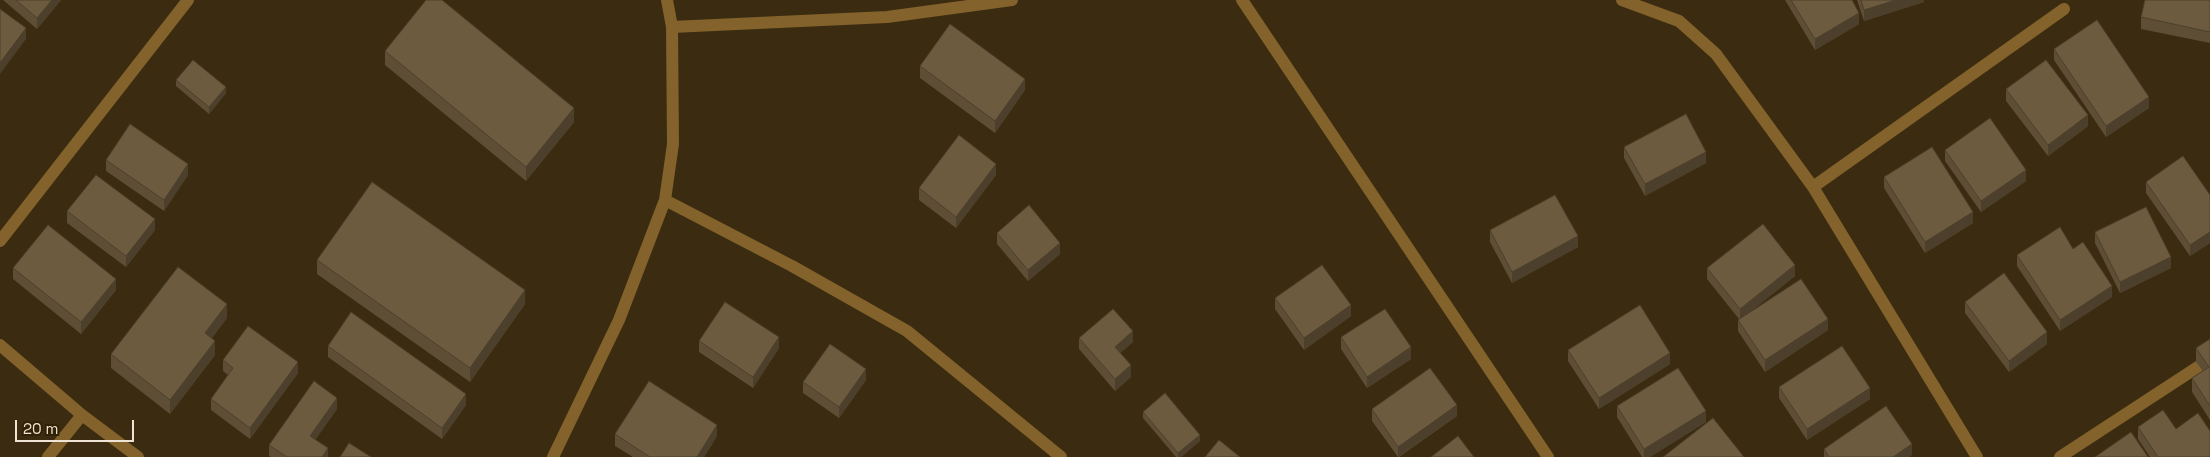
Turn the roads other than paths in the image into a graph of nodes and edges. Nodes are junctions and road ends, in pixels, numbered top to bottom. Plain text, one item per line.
1 (188, 0) edge
2 (667, 0) edge
3 (1012, 0) edge
4 (1242, 0) edge
5 (1622, 0) edge
6 (2064, 9) dead end
7 (672, 27) junction
8 (1813, 187) junction
9 (665, 200) junction
10 (0, 241) edge
11 (0, 346) edge
12 (2210, 359) edge
13 (82, 415) junction
14 (48, 457) edge
15 (138, 457) edge
16 (553, 457) edge
17 (1061, 457) edge
18 (1548, 457) edge
19 (1977, 457) edge
20 (2060, 457) edge

1 - 10 street
2 - 7 street
3 - 7 street
4 - 18 street
5 - 8 street
6 - 8 street
7 - 9 street
8 - 19 street
9 - 16 street
9 - 17 street
11 - 13 street
12 - 20 street
13 - 14 street
13 - 15 street

